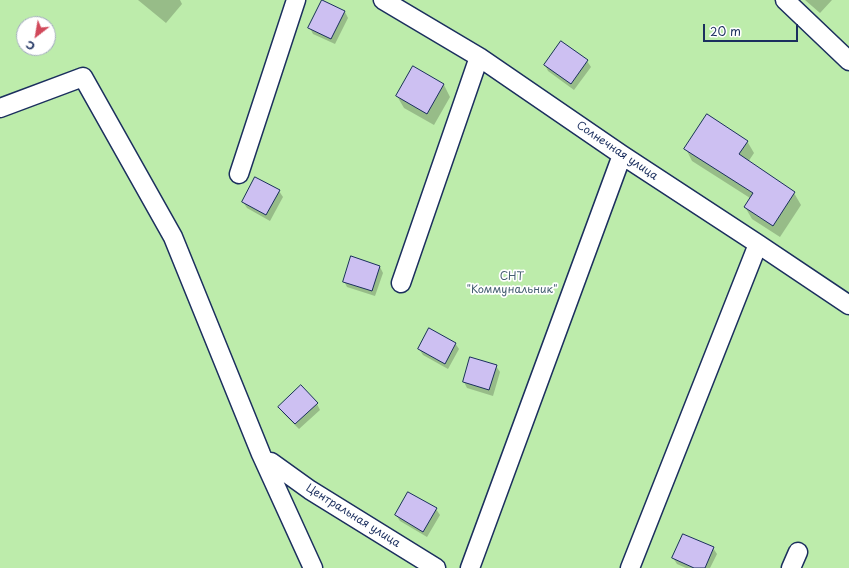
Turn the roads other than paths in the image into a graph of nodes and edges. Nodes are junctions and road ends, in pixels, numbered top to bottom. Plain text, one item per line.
1 (296, 0) edge
2 (383, 0) edge
3 (785, 0) edge
4 (479, 57) junction
5 (849, 62) edge
6 (0, 108) edge
7 (622, 155) junction
8 (239, 174) dead end
9 (758, 244) junction
10 (401, 282) dead end
11 (849, 306) edge
12 (271, 462) dead end
13 (313, 568) edge
14 (436, 568) edge
15 (470, 568) edge
16 (630, 568) edge

1 - 8 lane
2 - 4 lane, Солнечная улица
3 - 5 lane
4 - 7 lane, Солнечная улица
4 - 10 lane
6 - 13 lane
7 - 9 lane, Солнечная улица
7 - 15 lane
9 - 11 lane, Солнечная улица
9 - 16 lane
12 - 14 lane, Центральная улица

